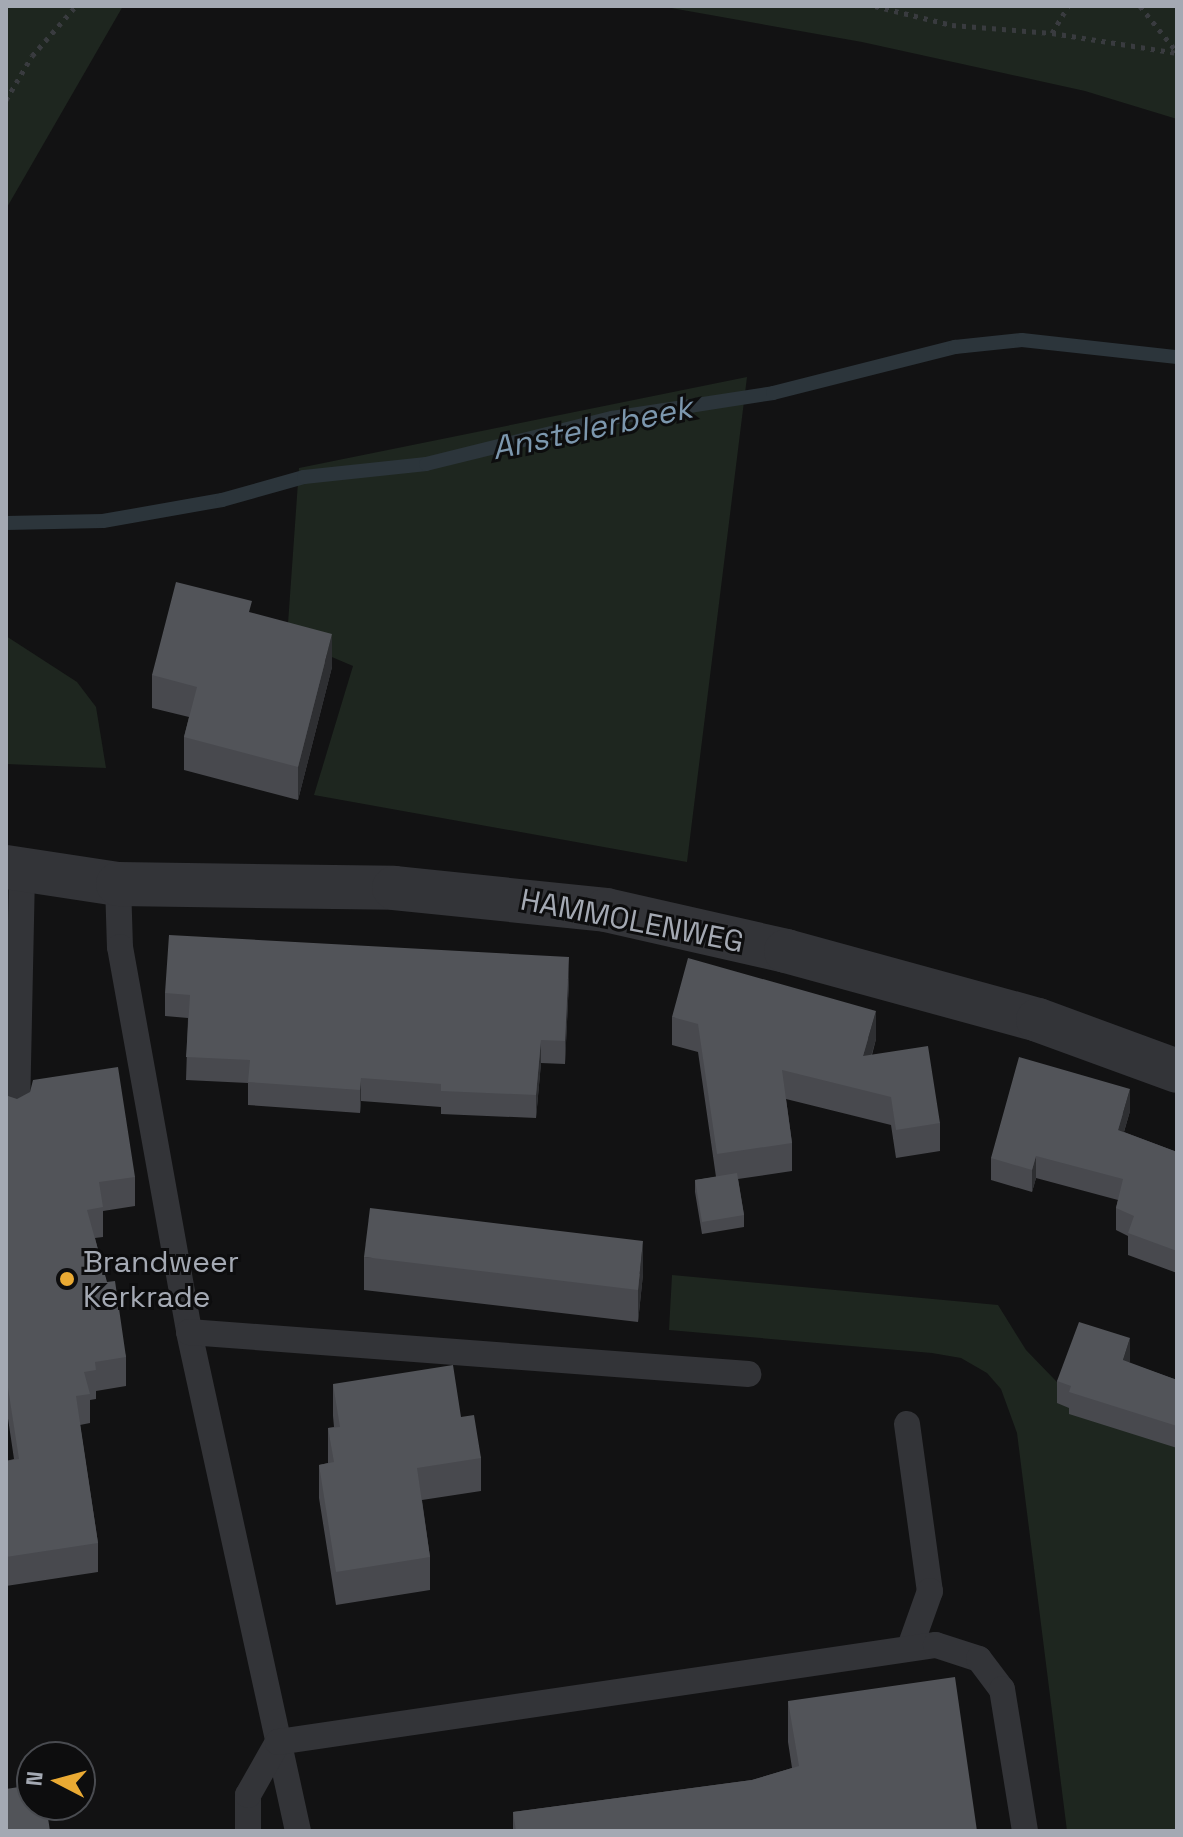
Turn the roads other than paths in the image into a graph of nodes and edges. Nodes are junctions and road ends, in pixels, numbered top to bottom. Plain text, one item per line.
1 (11, 871) edge
2 (118, 884) junction
3 (1177, 1071) edge
4 (17, 1112) edge
5 (189, 1332) junction
6 (748, 1374) dead end
7 (907, 1424) dead end
8 (910, 1647) junction
9 (278, 1742) junction
10 (248, 1831) edge
11 (298, 1831) edge
12 (1025, 1831) edge

1 - 2 street, HAMMOLENWEG
1 - 4 lane
2 - 3 street, HAMMOLENWEG
2 - 5 lane
5 - 6 lane
5 - 9 lane
7 - 8 lane
8 - 9 lane
8 - 12 lane
9 - 10 lane
9 - 11 lane

